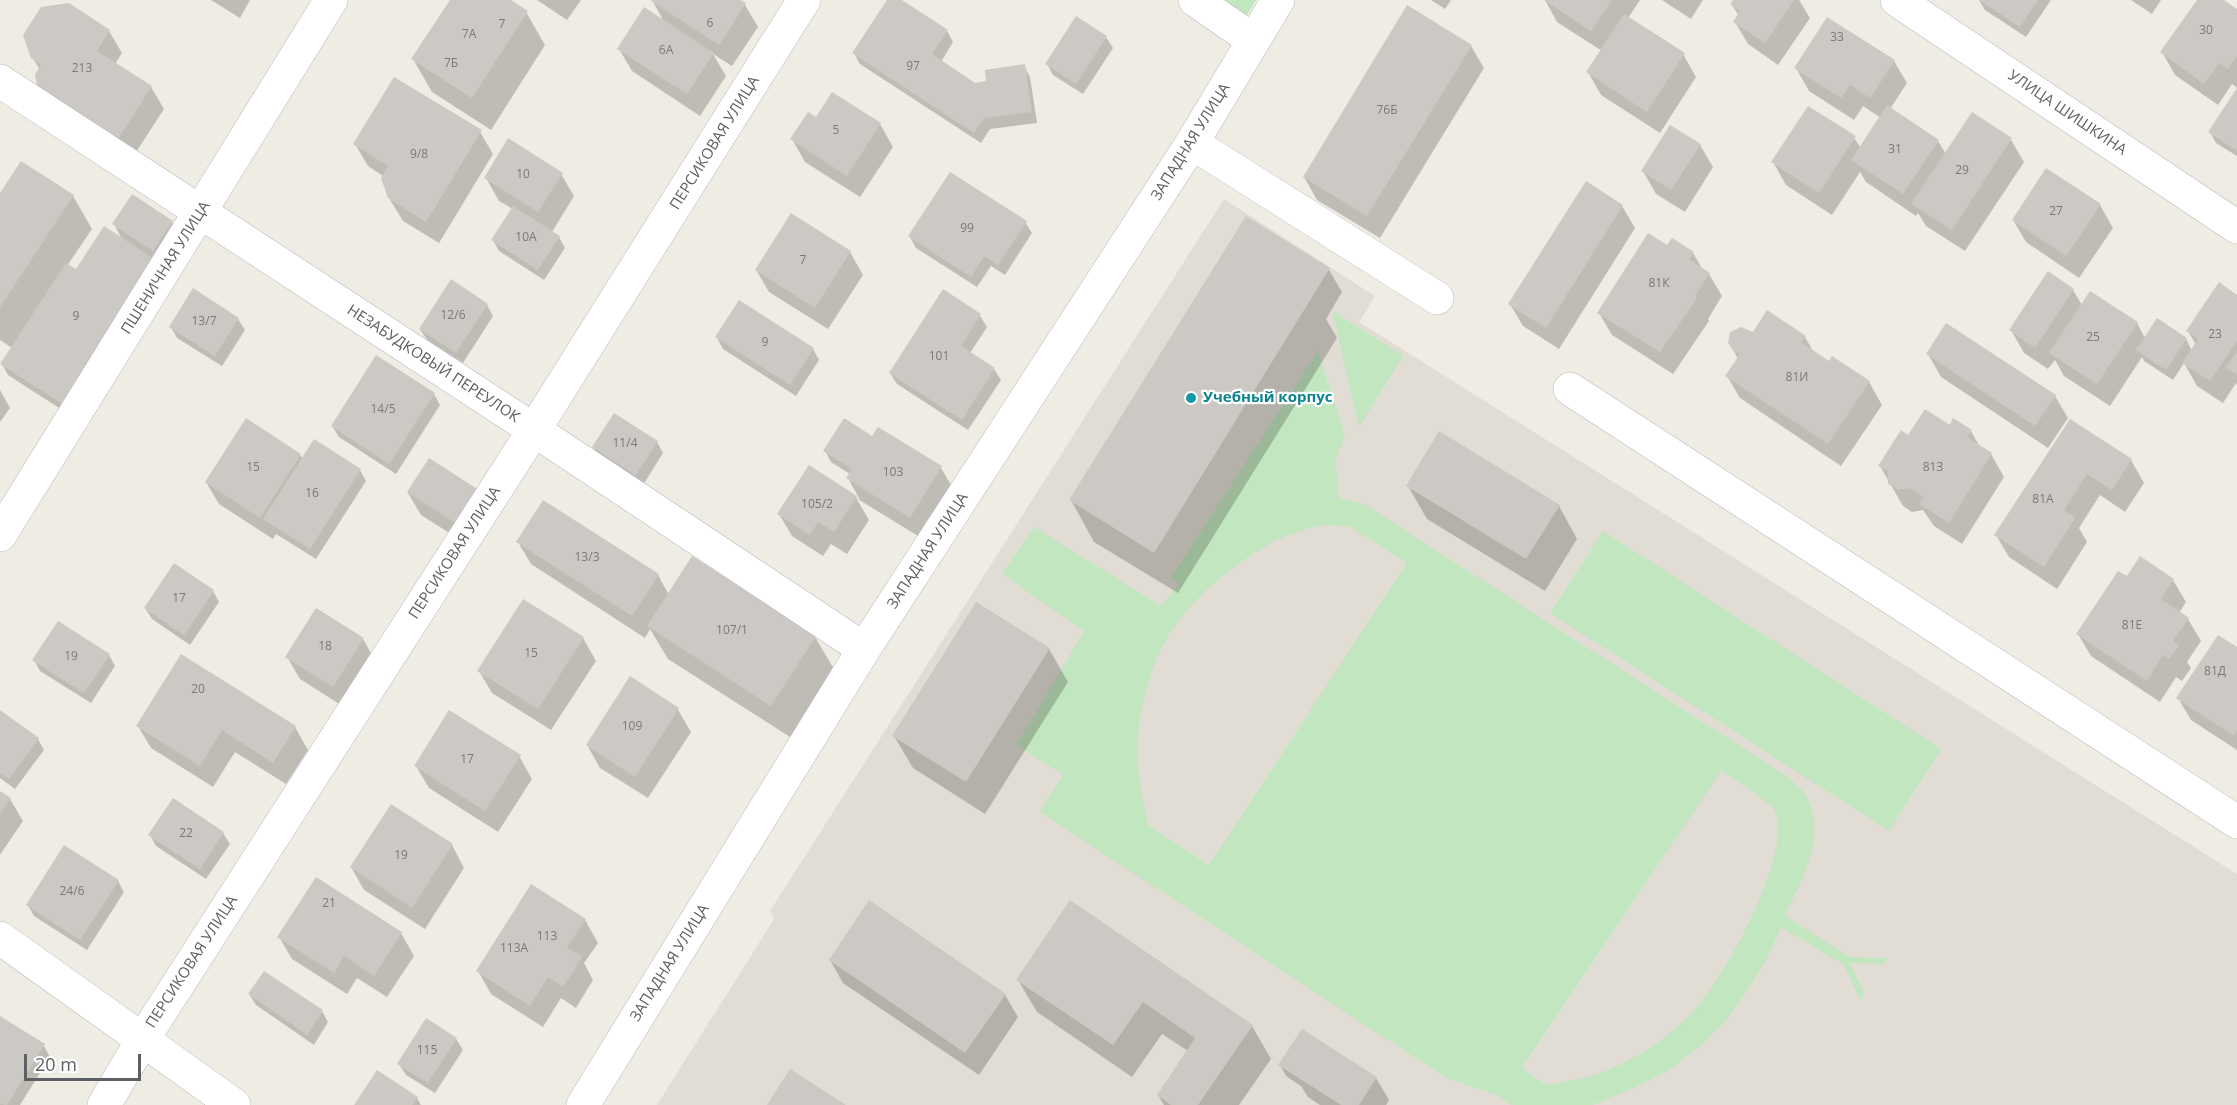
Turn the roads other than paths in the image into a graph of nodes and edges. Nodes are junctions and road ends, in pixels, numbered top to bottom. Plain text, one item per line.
1 (331, 0) edge
2 (804, 0) edge
3 (1195, 0) edge
4 (1278, 0) edge
5 (1897, 0) edge
6 (1253, 40) junction
7 (0, 81) edge
8 (1192, 143) junction
9 (200, 213) junction
10 (2237, 227) edge
11 (1437, 298) dead end
12 (1570, 389) dead end
13 (534, 430) junction
14 (0, 535) edge
15 (864, 649) junction
16 (2237, 822) edge
17 (0, 938) edge
18 (143, 1039) junction
19 (104, 1105) edge
20 (234, 1105) edge
21 (583, 1105) edge

1 - 9 street, ПШЕНИЧНАЯ УЛИЦА
2 - 13 street, ПЕРСИКОВАЯ УЛИЦА
3 - 6 street
4 - 6 street, ЗАПАДНАЯ УЛИЦА
5 - 10 street, УЛИЦА ШИШКИНА
6 - 8 street, ЗАПАДНАЯ УЛИЦА
7 - 9 street, НЕЗАБУДКОВЫЙ ПЕРЕУЛОК
8 - 11 street
8 - 15 street, ЗАПАДНАЯ УЛИЦА
9 - 13 street, НЕЗАБУДКОВЫЙ ПЕРЕУЛОК
9 - 14 street, ПШЕНИЧНАЯ УЛИЦА
12 - 16 street
13 - 15 street, НЕЗАБУДКОВЫЙ ПЕРЕУЛОК
13 - 18 street, ПЕРСИКОВАЯ УЛИЦА
15 - 21 street, ЗАПАДНАЯ УЛИЦА
17 - 18 street
18 - 19 street, ПЕРСИКОВАЯ УЛИЦА
18 - 20 street

